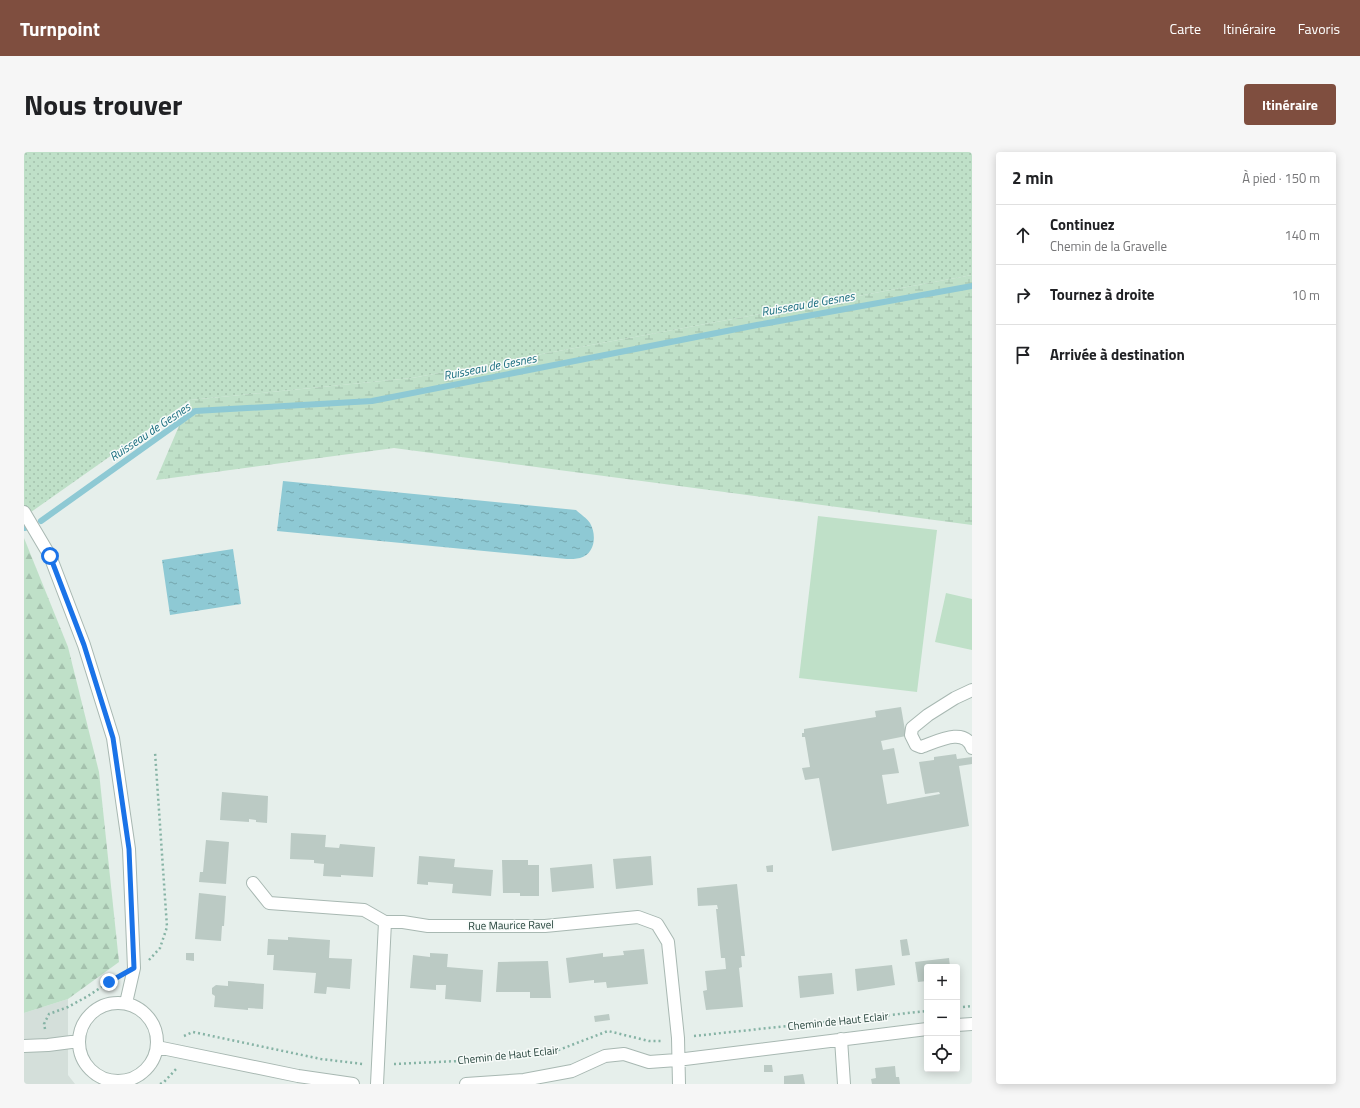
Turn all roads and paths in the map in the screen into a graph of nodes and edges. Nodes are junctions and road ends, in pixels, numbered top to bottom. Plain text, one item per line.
1 (24, 512) edge
2 (972, 690) edge
3 (972, 748) edge
4 (155, 752) dead end
5 (253, 883) dead end
6 (385, 922) junction
7 (134, 968) junction
8 (126, 1003) junction
9 (924, 1011) edge
10 (972, 1024) edge
11 (960, 1025) edge
12 (924, 1029) edge
13 (184, 1036) dead end
14 (678, 1038) junction
15 (841, 1039) junction
16 (78, 1041) junction
17 (48, 1045) junction
18 (24, 1046) edge
19 (157, 1047) junction
20 (677, 1060) junction
21 (378, 1064) junction
22 (178, 1068) dead end
23 (160, 1084) edge
24 (353, 1084) edge
25 (377, 1084) edge
26 (466, 1084) edge
27 (678, 1084) edge
28 (844, 1084) edge

1 - 7 street
2 - 3 street
4 - 7 path
5 - 6 street
6 - 14 street, Rue Maurice Ravel
6 - 21 street
7 - 8 street
7 - 17 path
8 - 16 street
8 - 19 street
9 - 14 path, Chemin de Haut Eclair
10 - 11 street
12 - 15 street, Chemin de Haut Eclair
13 - 21 path, Chemin de Haut Eclair
14 - 20 street, Rue Maurice Ravel
14 - 21 path, Chemin de Haut Eclair
15 - 20 street, Chemin de Haut Eclair
15 - 28 street
16 - 17 street
16 - 19 street
17 - 18 street
19 - 24 street
20 - 26 street, Chemin de Haut Eclair
20 - 27 street, Rue Maurice Ravel
21 - 25 street
22 - 23 path

